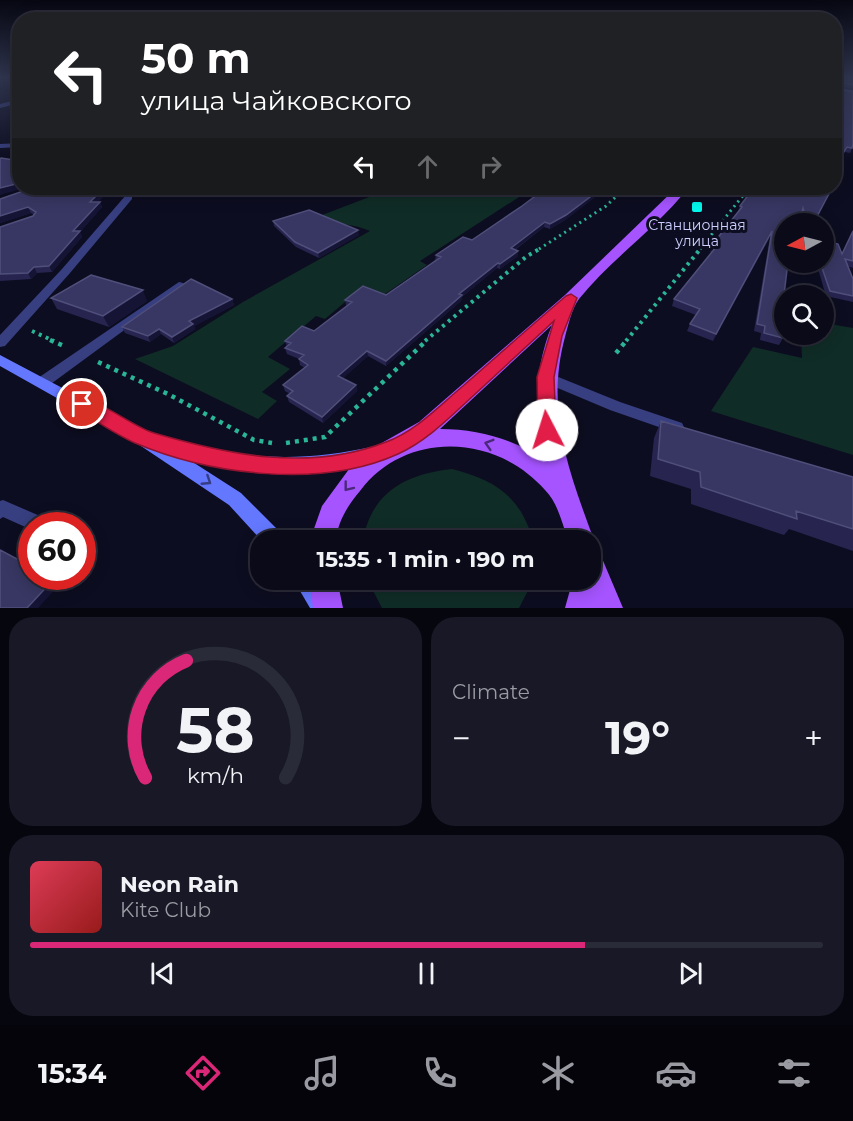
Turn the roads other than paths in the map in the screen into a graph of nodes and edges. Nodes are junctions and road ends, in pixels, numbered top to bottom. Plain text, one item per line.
1 (675, 195) edge
2 (129, 197) dead end
3 (179, 285) edge
4 (571, 298) junction
5 (0, 343) edge
6 (0, 360) edge
7 (546, 377) junction
8 (43, 382) junction
9 (690, 432) edge
10 (141, 437) junction
11 (392, 449) junction
12 (567, 503) junction
13 (0, 510) edge
14 (18, 515) edge
15 (264, 530) edge
16 (327, 530) edge
17 (577, 530) edge
18 (311, 590) edge
19 (325, 590) edge
20 (584, 590) edge
21 (601, 590) edge
22 (323, 608) edge
23 (328, 608) edge
24 (580, 608) edge
25 (608, 608) edge

1 - 4 main road
2 - 5 lane
3 - 8 lane
4 - 7 main road
4 - 11 main road
6 - 8 main road
7 - 9 lane
7 - 12 main road
8 - 10 main road
10 - 11 main road
10 -> 15 main road
12 -> 11 main road
11 -> 16 main road
12 - 17 main road
13 - 14 lane
18 - 22 main road
19 - 23 main road
20 - 24 main road
21 - 25 main road

